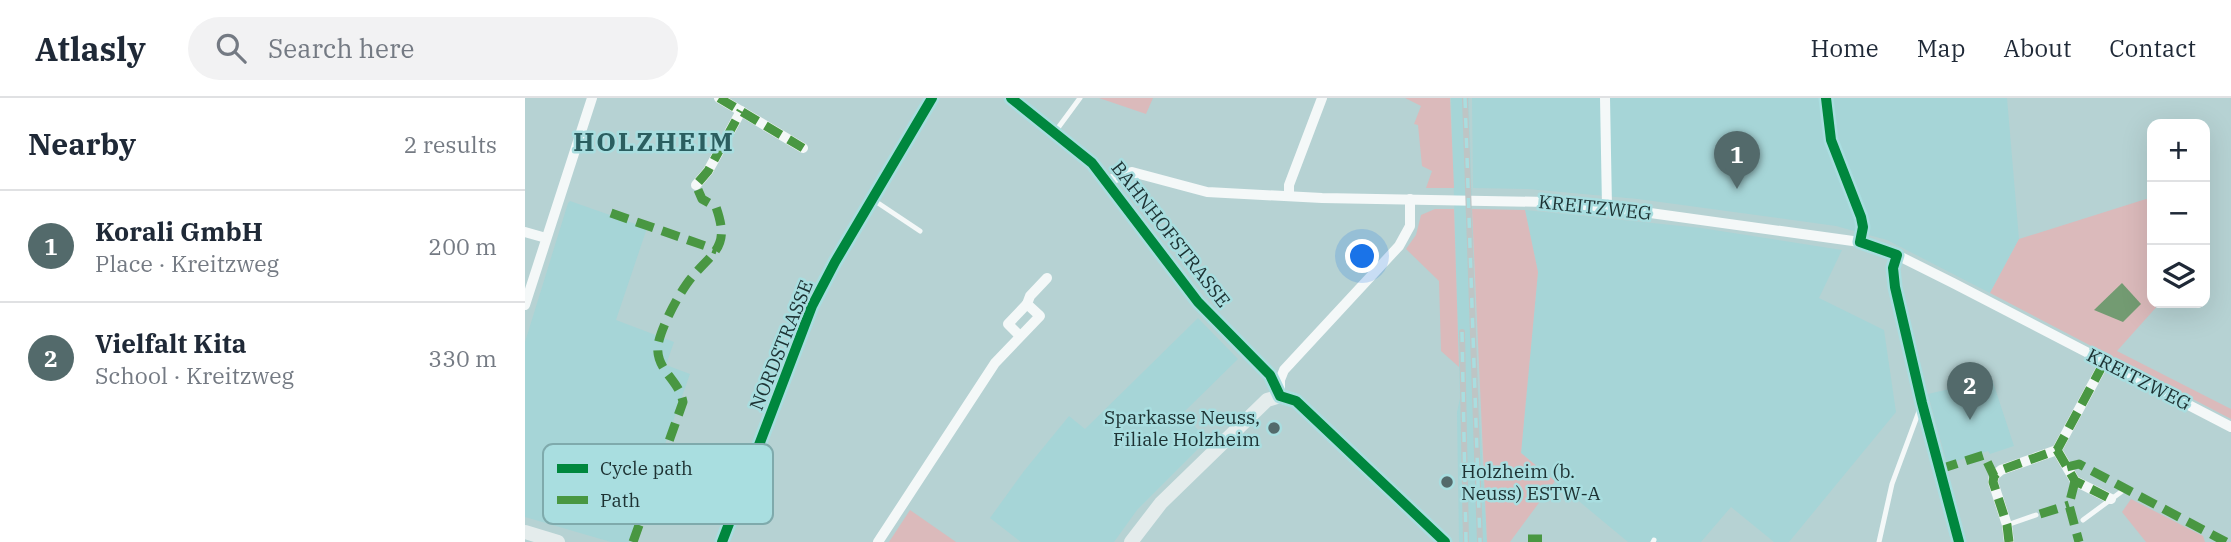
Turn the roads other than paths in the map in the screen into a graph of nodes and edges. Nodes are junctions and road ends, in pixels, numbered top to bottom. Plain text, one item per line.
1 (592, 98) edge
2 (719, 98) edge
3 (932, 98) edge
4 (1011, 98) edge
5 (1080, 98) edge
6 (1322, 98) edge
7 (1605, 98) edge
8 (1826, 98) edge
9 (741, 111) junction
10 (1055, 133) junction
11 (803, 148) dead end
12 (1107, 181) junction
13 (696, 185) dead end
14 (1289, 196) junction
15 (872, 199) junction
16 (1410, 199) junction
17 (1607, 207) junction
18 (920, 231) dead end
19 (525, 232) edge
20 (546, 238) junction
21 (1860, 242) junction
22 (1897, 255) junction
23 (1047, 278) dead end
24 (1027, 304) junction
25 (525, 305) edge
26 (1020, 336) junction
27 (2105, 361) junction
28 (1280, 396) junction
29 (1922, 403) joint
30 (2231, 427) edge
31 (759, 444) edge
32 (2057, 450) junction
33 (2125, 489) dead end
34 (2111, 499) junction
35 (2036, 515) dead end
36 (2083, 520) dead end
37 (729, 524) edge
38 (2007, 525) junction
39 (525, 533) edge
40 (552, 541) edge
41 (1134, 541) edge
42 (1441, 541) edge
43 (722, 542) edge
44 (878, 542) edge
45 (1879, 542) edge
46 (2009, 542) edge

1 - 20 street
2 - 9 street
3 - 15 street, NORDSTRASSE
4 - 10 street, BAHNHOFSTRASSE
5 - 10 lane
6 - 14 street
7 - 17 street
8 - 21 street
9 - 11 street
9 - 13 street
10 - 12 street, BAHNHOFSTRASSE
12 - 14 street, KREITZWEG
12 - 28 street, BAHNHOFSTRASSE
14 - 16 street, KREITZWEG
15 - 18 lane
15 - 31 street, NORDSTRASSE
16 - 17 street, KREITZWEG
16 - 28 street
17 - 21 street, KREITZWEG
19 - 20 street
20 - 25 street
21 - 22 street, KREITZWEG
22 - 27 street, KREITZWEG
22 - 29 street
23 - 24 street
24 - 26 street
24 - 26 street
26 - 44 street
27 - 30 street, KREITZWEG
27 - 32 street
28 - 41 main road
28 - 42 main road, BAHNHOFSTRASSE
29 - 45 lane
32 - 34 street
32 - 38 street
33 - 34 lane
34 - 36 lane
35 - 38 lane
37 - 43 street, NORDSTRASSE
38 - 46 street
39 - 40 main road

